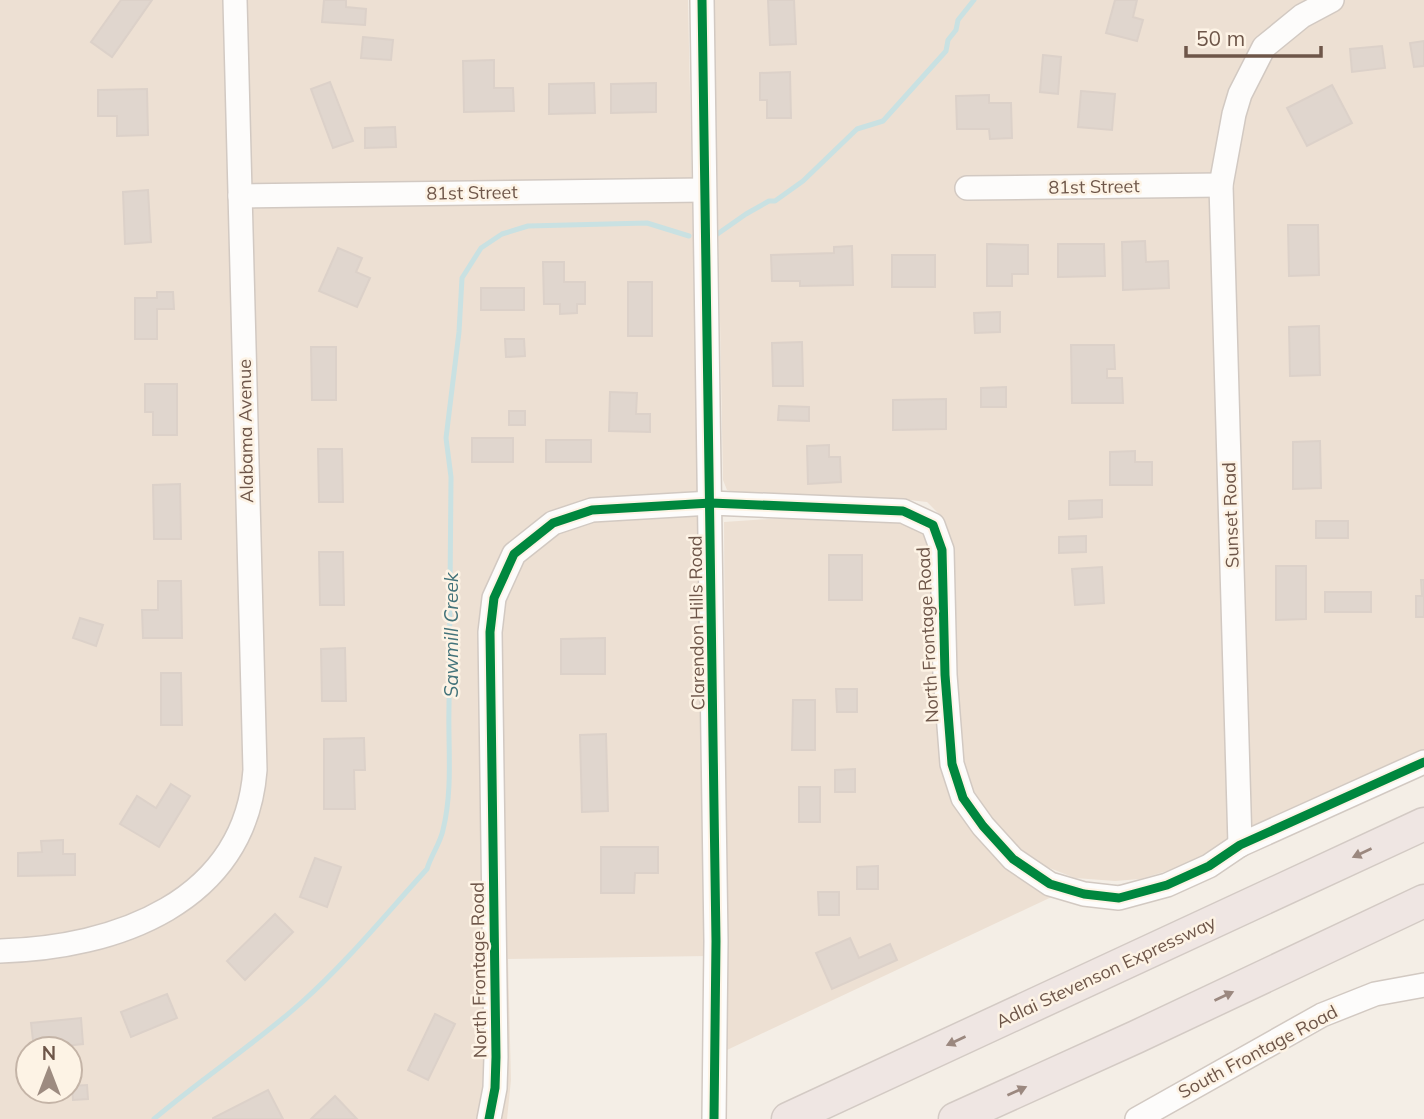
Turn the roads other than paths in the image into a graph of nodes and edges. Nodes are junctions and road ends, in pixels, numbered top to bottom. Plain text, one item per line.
1 (236, 0) edge
2 (702, 0) edge
3 (1332, 0) edge
4 (1221, 185) junction
5 (967, 188) dead end
6 (704, 190) junction
7 (240, 195) junction
8 (711, 503) junction
9 (1424, 762) edge
10 (1424, 824) edge
11 (1240, 845) junction
12 (1424, 901) edge
13 (1424, 908) edge
14 (1339, 941) junction
15 (0, 951) edge
16 (1424, 985) edge
17 (489, 1119) edge
18 (714, 1119) edge
19 (788, 1119) edge
20 (955, 1119) edge
21 (1137, 1119) edge

1 - 7 street, Alabama Avenue
2 - 6 street, Clarendon Hills Road
3 - 4 street, Sunset Road
4 - 5 street, 81st Street
4 - 11 street, Sunset Road
6 - 7 street, 81st Street
6 - 8 street, Clarendon Hills Road
7 - 15 street, Alabama Avenue
8 - 11 street, North Frontage Road
8 - 17 street, North Frontage Road
8 - 18 street, Clarendon Hills Road
9 - 11 street, North Frontage Road
10 -> 19 highway, Adlai Stevenson Expressway
12 - 14 highway
13 - 14 highway
20 -> 14 highway
16 - 21 street, South Frontage Road

